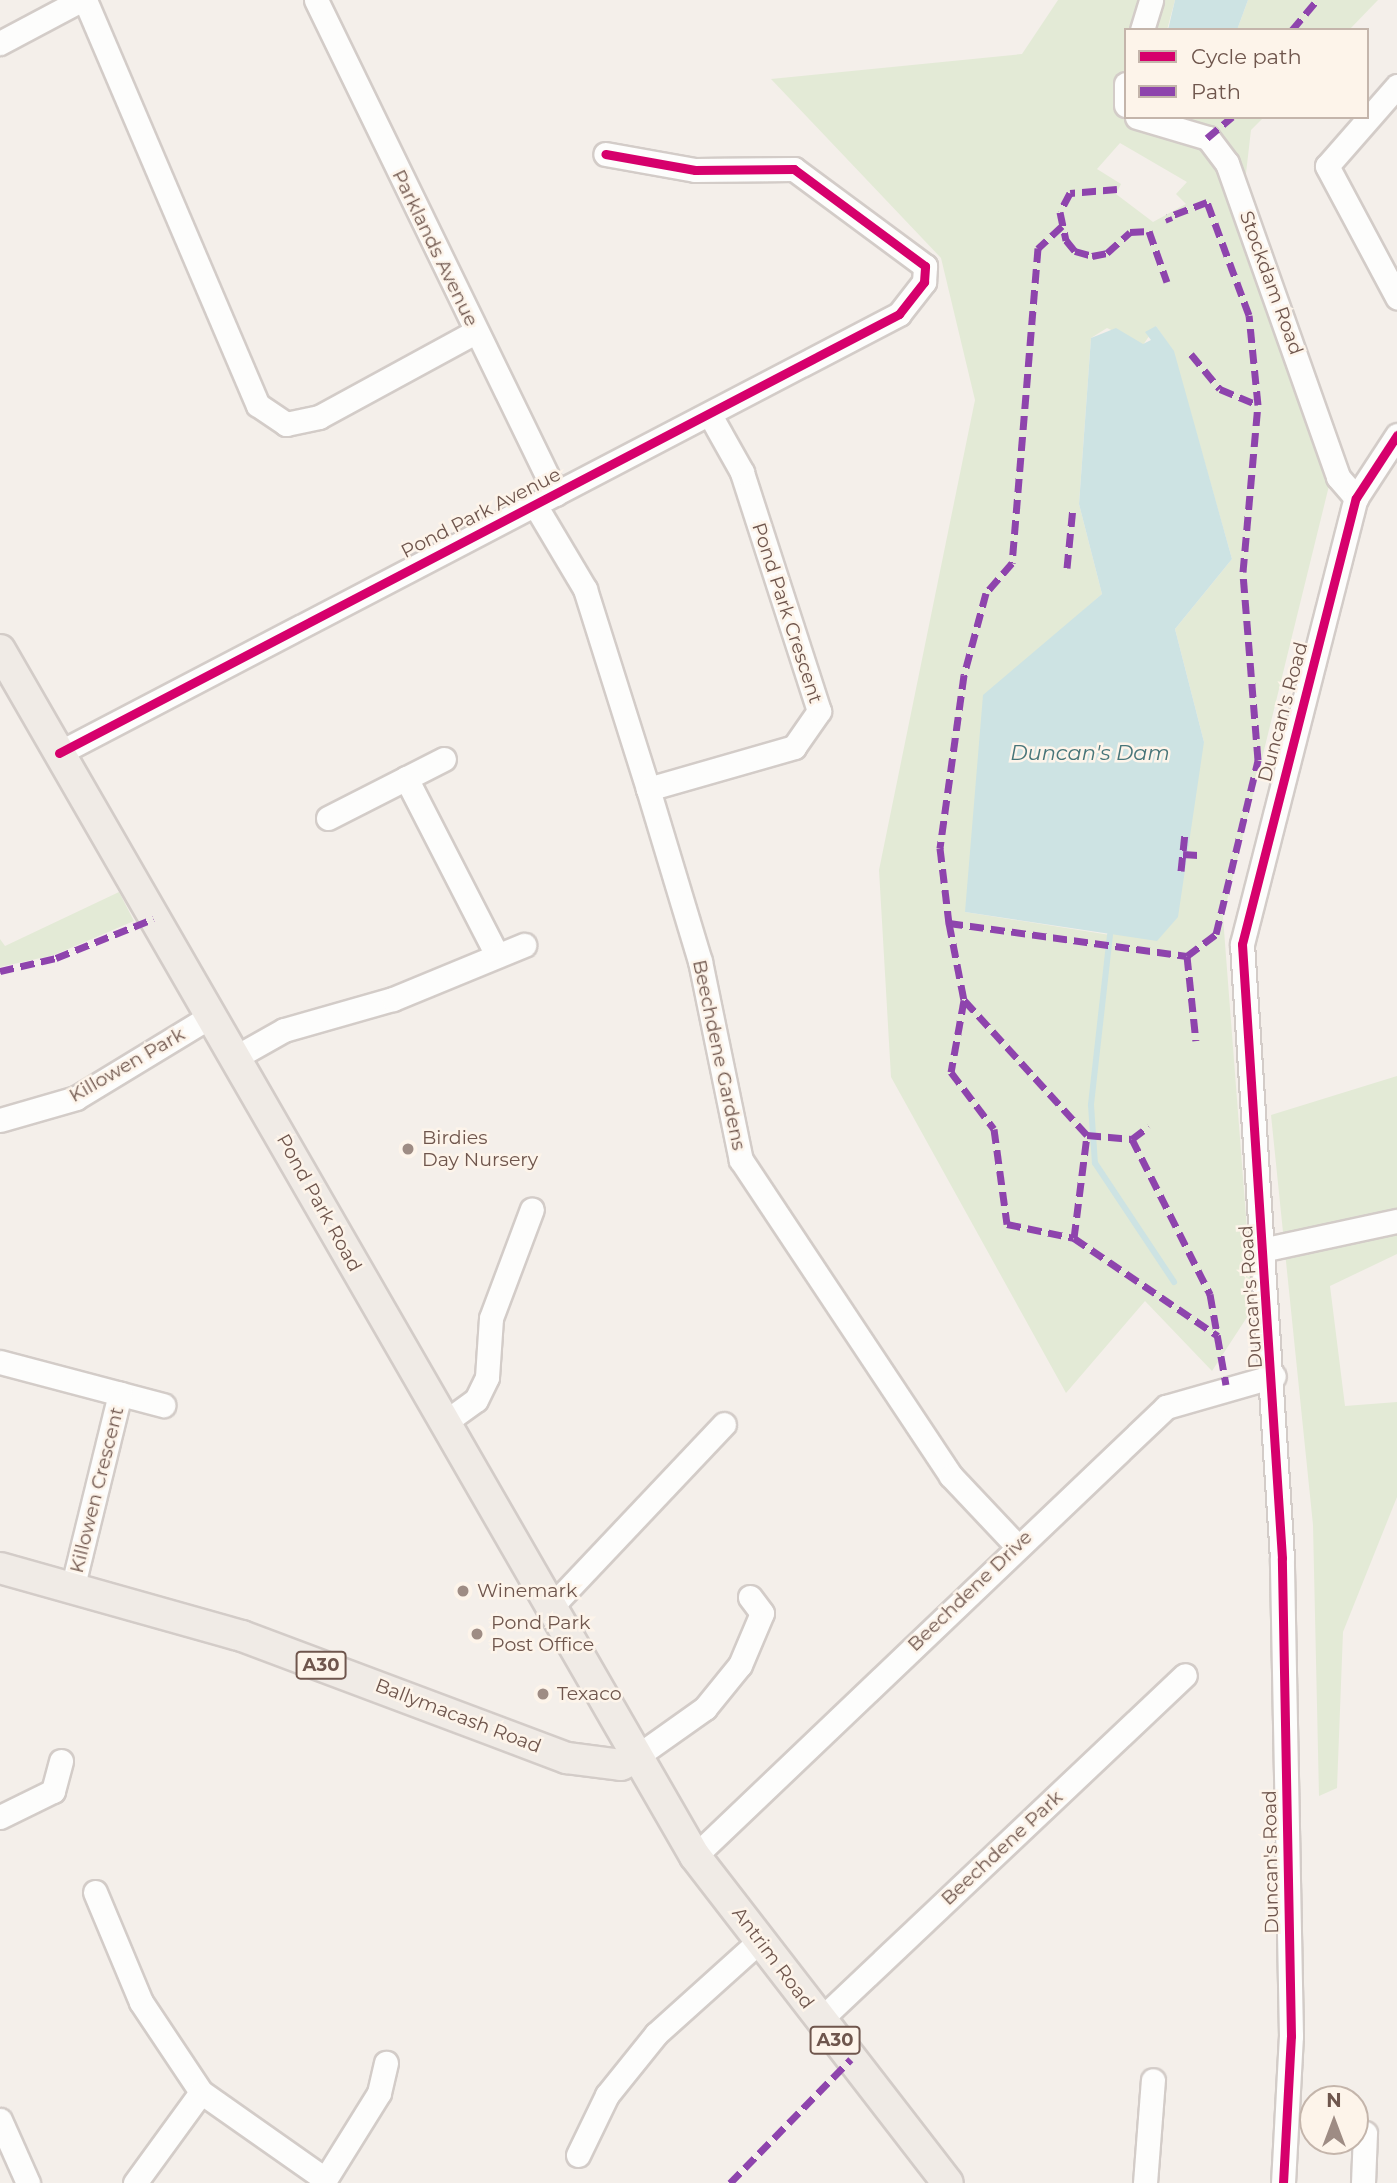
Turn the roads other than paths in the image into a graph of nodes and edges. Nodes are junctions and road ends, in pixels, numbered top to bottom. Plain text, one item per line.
1 (83, 0) edge
2 (316, 0) edge
3 (1151, 0) edge
4 (1143, 28) edge
5 (0, 43) edge
6 (1397, 86) edge
7 (1369, 118) edge
8 (1144, 119) edge
9 (1368, 119) edge
10 (605, 154) dead end
11 (1397, 297) edge
12 (475, 332) junction
13 (710, 415) junction
14 (1397, 435) edge
15 (556, 494) junction
16 (1356, 498) junction
17 (535, 505) junction
18 (0, 650) edge
19 (59, 753) junction
20 (444, 759) dead end
21 (407, 778) junction
22 (648, 789) junction
23 (328, 818) dead end
24 (524, 945) dead end
25 (496, 953) junction
26 (211, 1016) junction
27 (236, 1057) junction
28 (0, 1120) edge
29 (533, 1209) dead end
30 (1397, 1221) edge
31 (1266, 1249) junction
32 (0, 1362) edge
33 (1274, 1376) junction
34 (120, 1394) junction
35 (163, 1405) dead end
36 (444, 1423) junction
37 (724, 1424) dead end
38 (1017, 1546) junction
39 (2, 1575) edge
40 (73, 1585) junction
41 (750, 1597) dead end
42 (550, 1608) junction
43 (1185, 1675) dead end
44 (636, 1757) junction
45 (61, 1761) dead end
46 (0, 1817) edge
47 (695, 1856) junction
48 (95, 1892) dead end
49 (758, 1942) junction
50 (820, 2020) junction
51 (386, 2063) dead end
52 (1153, 2080) dead end
53 (201, 2092) junction
54 (0, 2120) edge
55 (578, 2155) dead end
56 (1364, 2155) edge
57 (324, 2181) edge
58 (28, 2183) edge
59 (135, 2183) edge
60 (948, 2183) edge
61 (1145, 2183) edge
62 (1283, 2183) edge
63 (1363, 2183) edge

1 - 5 street
1 - 12 street
2 - 12 street, Parklands Avenue
3 - 4 street
6 - 7 street
8 - 16 street, Stockdam Road
9 - 11 street
10 - 13 street, Pond Park Avenue
12 - 15 street, Parklands Avenue
13 - 15 street, Pond Park Avenue
13 - 22 street, Pond Park Crescent
14 - 16 street, Duncan's Road
15 - 17 street, Pond Park Avenue
16 - 31 street, Duncan's Road
17 - 19 street, Pond Park Avenue
17 - 22 street, Beechdene Gardens
18 - 19 main road, Pond Park Road
19 - 26 main road, Pond Park Road
20 - 21 street
21 - 23 street
21 - 25 street
22 - 38 street, Beechdene Gardens
24 - 25 street
25 - 27 street
26 - 27 main road, Pond Park Road
26 - 28 street, Killowen Park
27 - 36 main road, Pond Park Road
29 - 36 street
30 - 31 street
31 - 33 street, Duncan's Road
32 - 34 street, Killowen Crescent
33 - 38 street, Beechdene Drive
33 - 62 street, Duncan's Road
34 - 35 street, Killowen Crescent
34 - 40 street, Killowen Crescent
36 - 42 main road, Pond Park Road
37 - 42 street
38 - 47 street, Beechdene Drive
39 - 40 main road, Ballymacash Road / A30
40 - 44 main road, Ballymacash Road / A30
41 - 44 street
42 - 44 main road, Pond Park Road
43 - 50 street, Beechdene Park
44 - 47 main road, Antrim Road / A30
45 - 46 street
47 - 49 main road, Antrim Road / A30
48 - 53 street
49 - 50 main road, Antrim Road / A30
49 - 55 street
50 - 60 main road, Antrim Road / A30
51 - 57 street
52 - 61 street
53 - 57 street
53 - 59 street
54 - 58 street
56 - 63 street

